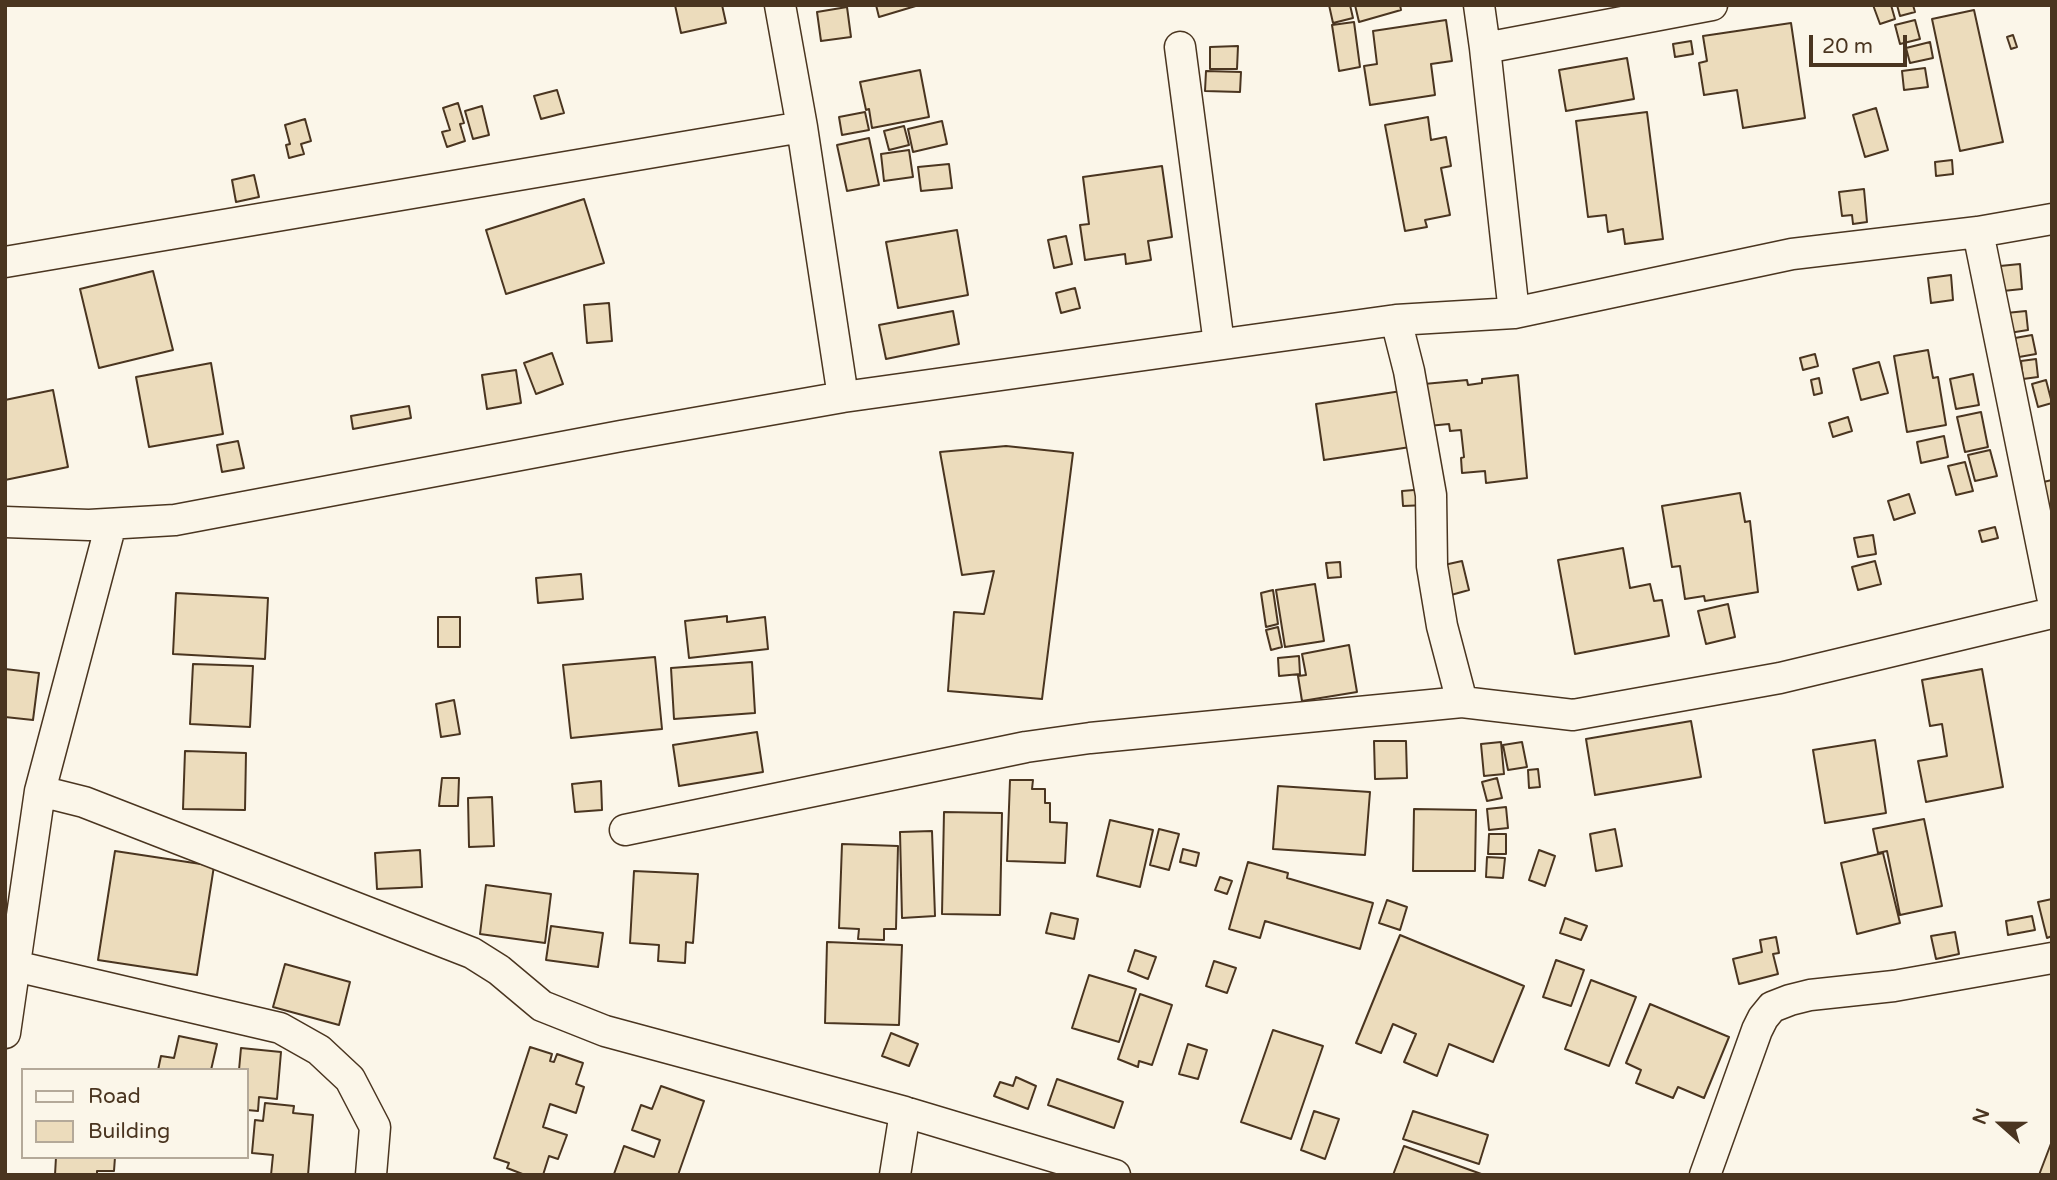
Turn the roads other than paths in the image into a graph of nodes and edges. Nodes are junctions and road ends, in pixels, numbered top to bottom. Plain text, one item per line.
1 (780, 5) edge
2 (1479, 5) edge
3 (1712, 5) edge
4 (1180, 47) dead end
5 (1485, 48) junction
6 (802, 127) junction
7 (2052, 219) edge
8 (1978, 232) junction
9 (5, 262) edge
10 (1514, 313) junction
11 (1395, 320) junction
12 (1219, 344) junction
13 (843, 397) junction
14 (5, 522) edge
15 (111, 524) junction
16 (2052, 597) edge
17 (2052, 613) edge
18 (1462, 702) junction
19 (40, 791) junction
20 (625, 830) dead end
21 (2052, 958) edge
22 (15, 965) junction
23 (5, 1033) edge
24 (905, 1112) junction
25 (371, 1175) edge
26 (895, 1175) edge
27 (1115, 1175) edge
28 (1705, 1175) edge

1 - 6 street
2 - 5 street
3 - 5 street
4 - 12 street
5 - 10 street
6 - 9 street
6 - 13 street
7 - 8 street
8 - 10 street
8 - 16 street
10 - 11 street
11 - 12 street
11 - 18 street
12 - 13 street
13 - 15 street
14 - 15 street
15 - 19 street
17 - 18 street
18 - 20 street
19 - 22 street
19 - 24 street
21 - 28 street
22 - 23 street
22 - 25 street
24 - 26 street
24 - 27 street

